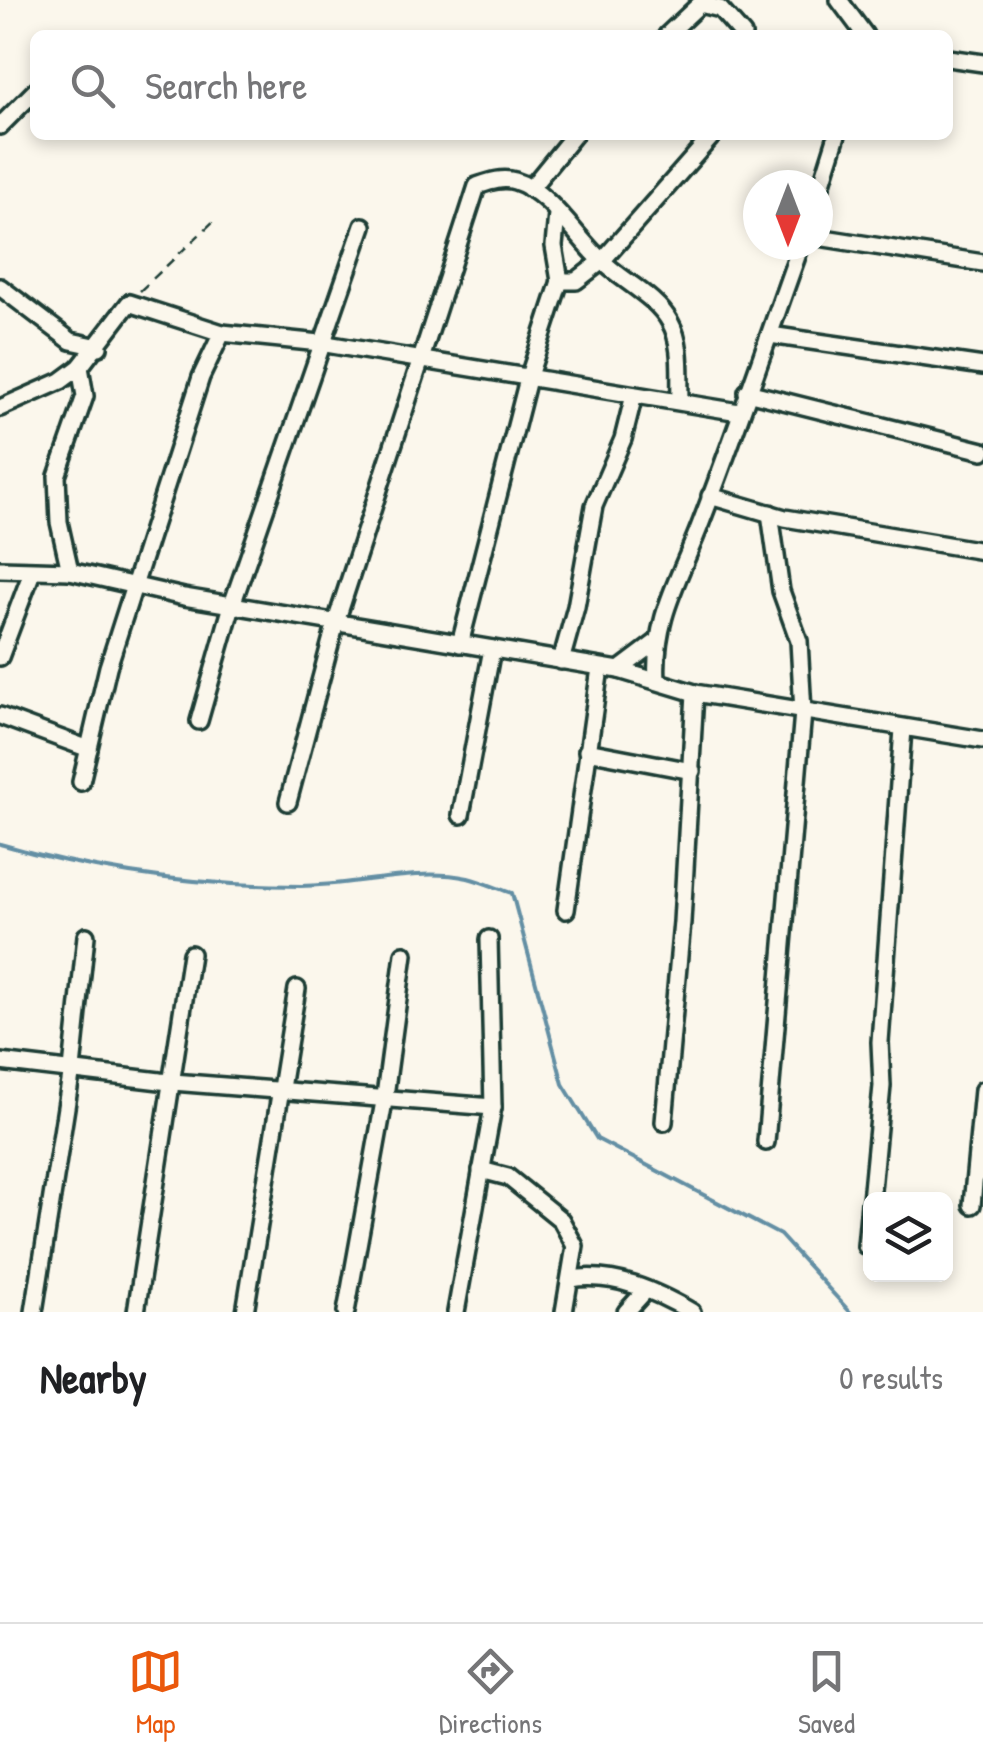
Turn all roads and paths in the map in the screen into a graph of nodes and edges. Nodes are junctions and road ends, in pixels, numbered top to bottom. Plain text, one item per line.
1 (839, 0) edge
2 (673, 30) edge
3 (739, 30) edge
4 (861, 30) edge
5 (953, 59) edge
6 (983, 63) edge
7 (30, 96) edge
8 (0, 126) edge
9 (570, 140) edge
10 (709, 140) edge
11 (835, 140) edge
12 (826, 170) edge
13 (530, 189) junction
14 (558, 214) junction
15 (218, 217) dead end
16 (363, 226) dead end
17 (833, 240) edge
18 (797, 260) edge
19 (602, 262) junction
20 (983, 263) edge
21 (560, 281) junction
22 (0, 286) edge
23 (129, 304) junction
24 (222, 333) junction
25 (770, 335) junction
26 (320, 343) junction
27 (99, 347) junction
28 (424, 360) junction
29 (983, 366) edge
30 (80, 367) junction
31 (528, 379) junction
32 (747, 392) junction
33 (634, 394) junction
34 (680, 399) junction
35 (0, 408) edge
36 (738, 412) junction
37 (983, 451) edge
38 (710, 496) junction
39 (770, 513) junction
40 (983, 552) edge
41 (0, 569) edge
42 (32, 572) junction
43 (70, 572) junction
44 (134, 586) junction
45 (233, 602) junction
46 (336, 622) junction
47 (460, 644) junction
48 (655, 644) junction
49 (492, 649) junction
50 (0, 657) edge
51 (560, 661) junction
52 (600, 668) junction
53 (619, 670) junction
54 (657, 680) junction
55 (695, 693) junction
56 (803, 712) junction
57 (0, 716) edge
58 (199, 721) dead end
59 (903, 729) junction
60 (983, 740) edge
61 (89, 749) junction
62 (587, 751) junction
63 (692, 771) junction
64 (81, 782) dead end
65 (288, 802) dead end
66 (461, 815) dead end
67 (566, 910) dead end
68 (86, 936) dead end
69 (489, 939) dead end
70 (191, 954) dead end
71 (404, 954) dead end
72 (297, 989) dead end
73 (0, 1062) edge
74 (72, 1069) junction
75 (174, 1082) junction
76 (280, 1089) junction
77 (983, 1090) edge
78 (385, 1096) junction
79 (493, 1107) junction
80 (664, 1122) dead end
81 (766, 1142) dead end
82 (482, 1170) junction
83 (872, 1192) edge
84 (972, 1205) dead end
85 (575, 1246) junction
86 (600, 1274) junction
87 (571, 1279) junction
88 (646, 1290) junction
89 (34, 1312) edge
90 (136, 1312) edge
91 (245, 1312) edge
92 (346, 1312) edge
93 (456, 1312) edge
94 (564, 1312) edge
95 (626, 1312) edge
96 (692, 1312) edge

1 - 4 street
2 - 3 street
5 - 6 street
7 - 8 street
9 - 13 street
10 - 19 street
11 - 12 street
13 - 14 street
13 - 28 street
14 - 19 street
14 - 21 street
15 - 23 path
16 - 26 street
17 - 20 street
18 - 25 street
19 - 21 street
19 - 34 street
21 - 31 street
22 - 27 street
23 - 24 street
23 - 27 street
24 - 26 street
24 - 44 street
25 - 29 street
25 - 32 street
26 - 28 street
26 - 45 street
27 - 30 street
28 - 31 street
28 - 46 street
30 - 35 street
30 - 43 street
31 - 33 street
31 - 47 street
32 - 36 street
32 - 37 street
33 - 34 street
33 - 51 street
34 - 36 street
36 - 38 street
38 - 39 street
38 - 48 street
39 - 40 street
39 - 56 street
41 - 42 street
42 - 43 street
42 - 50 street
43 - 44 street
44 - 45 street
44 - 61 street
45 - 46 street
45 - 58 street
46 - 47 street
46 - 65 street
47 - 49 street
48 - 53 street
48 - 54 street
49 - 51 street
49 - 66 street
51 - 52 street
52 - 53 street
52 - 62 street
53 - 54 street
54 - 55 street
55 - 56 street
55 - 63 street
56 - 59 street
56 - 81 street
57 - 61 street
59 - 60 street
59 - 83 street
61 - 64 street
62 - 63 street
62 - 67 street
63 - 80 street
68 - 74 street
69 - 79 street
70 - 75 street
71 - 78 street
72 - 76 street
73 - 74 street
74 - 75 street
74 - 89 street
75 - 76 street
75 - 90 street
76 - 78 street
76 - 91 street
77 - 84 street
78 - 79 street
78 - 92 street
79 - 82 street
82 - 85 street
82 - 93 street
85 - 86 street
85 - 87 street
86 - 87 street
86 - 88 street
87 - 94 street
88 - 95 street
88 - 96 street

